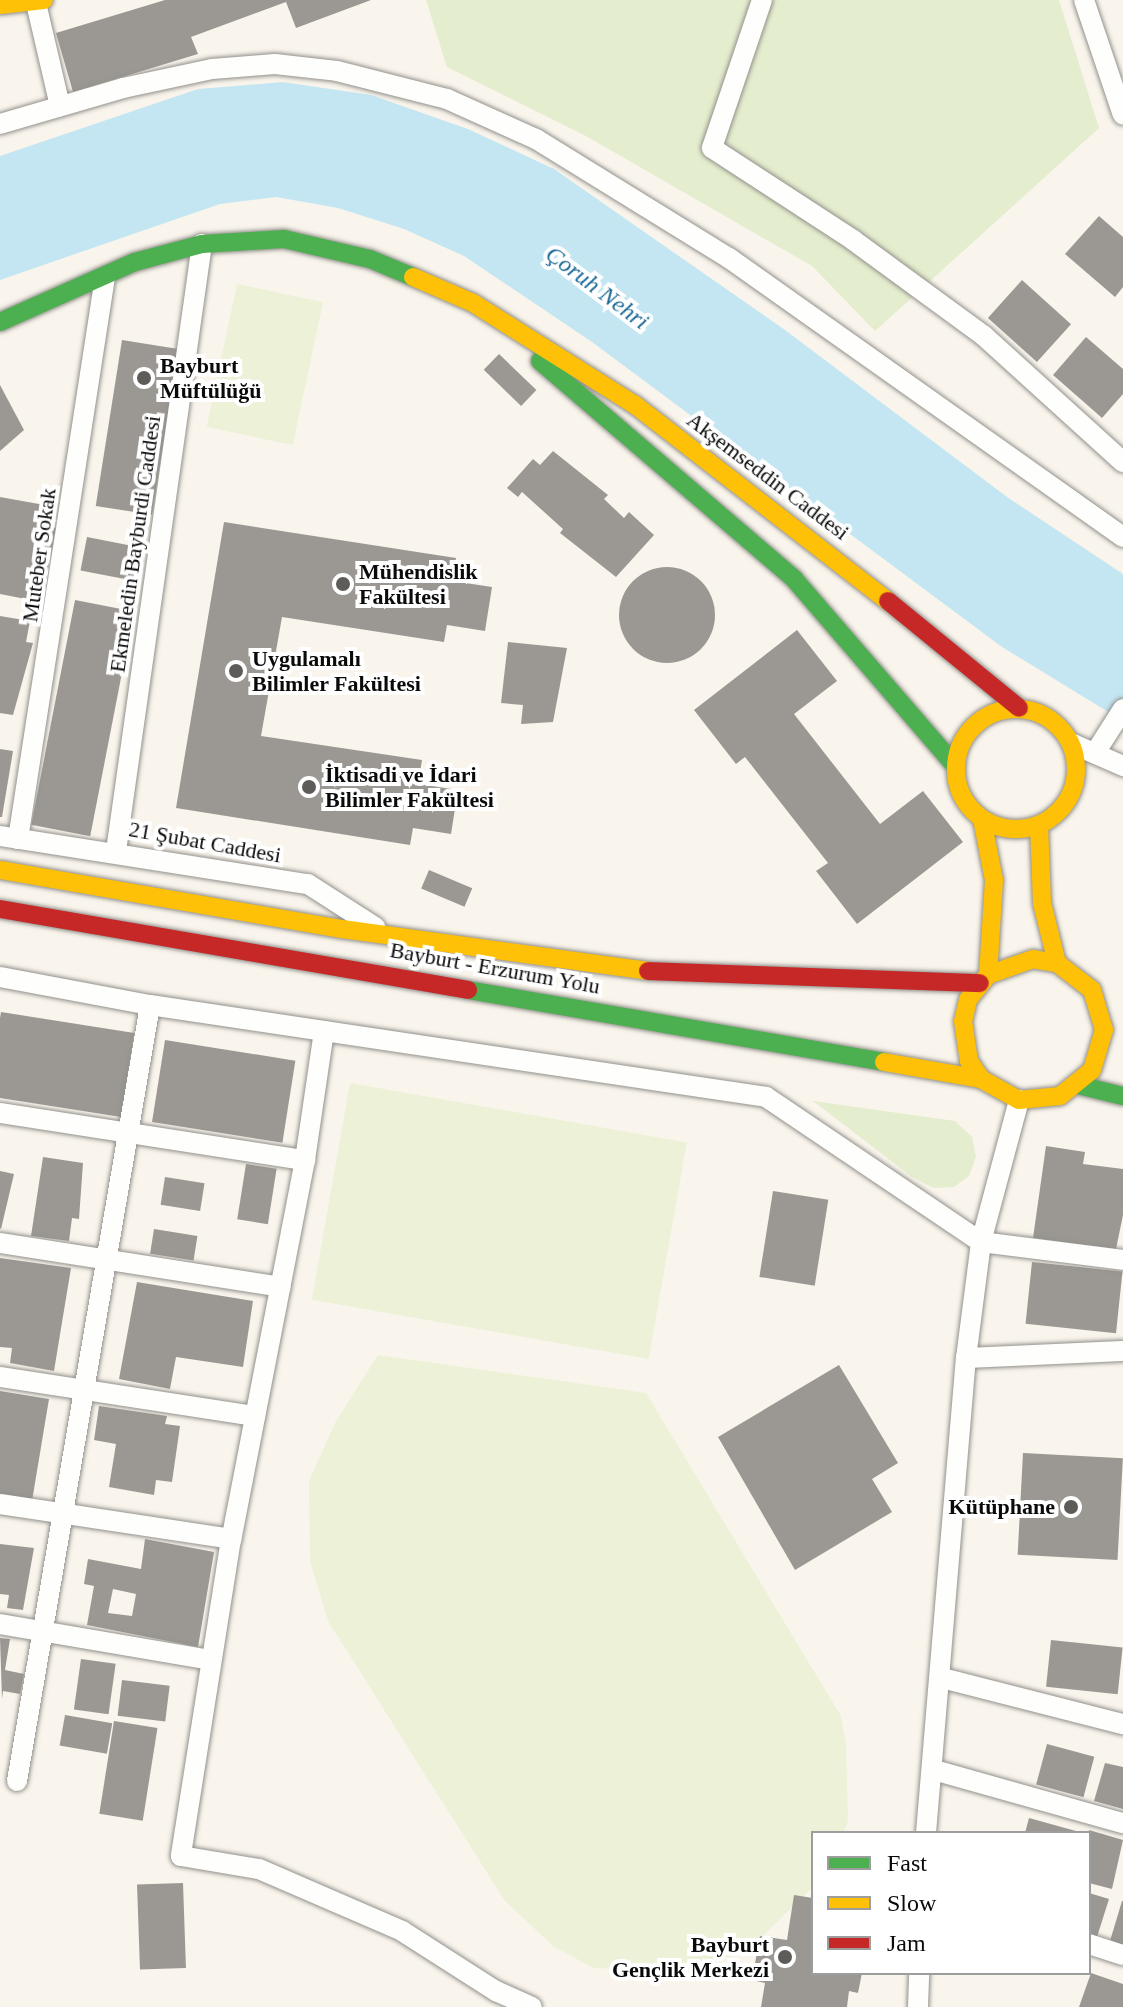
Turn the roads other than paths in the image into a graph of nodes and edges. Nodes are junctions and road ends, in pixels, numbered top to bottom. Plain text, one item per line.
1 (762, 0) edge
2 (1084, 0) edge
3 (40, 2) edge
4 (0, 5) edge
5 (60, 106) junction
6 (1123, 115) edge
7 (0, 124) edge
8 (202, 244) junction
9 (105, 277) junction
10 (473, 303) junction
11 (0, 322) edge
12 (1123, 462) edge
13 (1123, 537) edge
14 (1019, 708) junction
15 (1123, 709) edge
16 (1073, 744) junction
17 (1095, 753) junction
18 (1123, 766) edge
19 (956, 767) junction
20 (982, 819) junction
21 (1039, 825) junction
22 (9, 838) edge
23 (116, 851) junction
24 (0, 870) edge
25 (0, 909) edge
26 (389, 935) junction
27 (1057, 963) junction
28 (0, 977) edge
29 (984, 979) junction
30 (1092, 990) junction
31 (1113, 997) dead end
32 (150, 1005) junction
33 (324, 1031) junction
34 (981, 1079) junction
35 (1078, 1085) junction
36 (1123, 1096) edge
37 (1019, 1100) junction
38 (0, 1113) edge
39 (130, 1132) junction
40 (305, 1160) junction
41 (981, 1242) junction
42 (0, 1243) edge
43 (1123, 1260) edge
44 (109, 1261) junction
45 (281, 1287) junction
46 (1123, 1351) edge
47 (966, 1358) junction
48 (0, 1377) edge
49 (85, 1392) junction
50 (255, 1416) junction
51 (0, 1504) edge
52 (64, 1515) junction
53 (231, 1539) junction
54 (0, 1624) edge
55 (44, 1631) junction
56 (211, 1660) junction
57 (942, 1678) junction
58 (1123, 1724) edge
59 (934, 1770) junction
60 (17, 1781) dead end
61 (1123, 1823) edge
62 (926, 1831) edge
63 (1091, 1945) edge
64 (1123, 1955) edge
65 (919, 1975) edge
66 (532, 2007) edge
67 (918, 2007) edge

1 - 12 street
2 - 6 street
3 - 4 main road
3 - 5 street
5 - 7 street
5 - 13 street
8 - 9 main road, Akşemseddin Caddesi
8 - 10 main road, Akşemseddin Caddesi
8 - 23 street, Ekmeledin Bayburdi Caddesi
9 - 11 main road, Akşemseddin Caddesi
9 - 22 street, Muteber Sokak
10 - 14 main road, Akşemseddin Caddesi
10 - 19 main road, Akşemseddin Caddesi
14 - 16 main road, Akşemseddin Caddesi
14 - 19 main road
15 - 17 street
16 - 17 street
16 - 21 main road
17 - 18 street
19 - 20 main road, Akşemseddin Caddesi
20 - 21 main road
20 - 29 main road, Akşemseddin Caddesi
21 - 27 main road
22 - 23 street, 21 Şubat Caddesi
23 - 26 street, 21 Şubat Caddesi
24 - 26 main road, Bayburt - Erzurum Yolu
25 - 34 main road, Bayburt - Erzurum Yolu
26 - 29 main road, Bayburt - Erzurum Yolu
27 - 29 main road, Bayburt - Erzurum Yolu
27 - 30 main road
28 - 32 street
29 - 34 main road
30 - 31 main road
30 - 35 main road
32 - 33 street
32 - 39 street
33 - 40 street
33 - 41 street
34 - 37 main road, Bayburt - Erzurum Yolu
35 - 36 main road
35 - 37 main road
37 - 41 street
38 - 39 street
39 - 40 street
39 - 44 street
40 - 45 street
41 - 43 street
41 - 47 street
42 - 44 street
44 - 45 street
44 - 49 street
45 - 50 street
46 - 47 street
47 - 57 street
48 - 49 street
49 - 50 street
49 - 52 street
50 - 53 street
51 - 52 street
52 - 53 street
52 - 55 street
53 - 56 street
54 - 55 street
55 - 56 street
55 - 60 street
56 - 66 street
57 - 58 street
57 - 59 street
59 - 61 street
59 - 62 street
63 - 64 street
65 - 67 street

